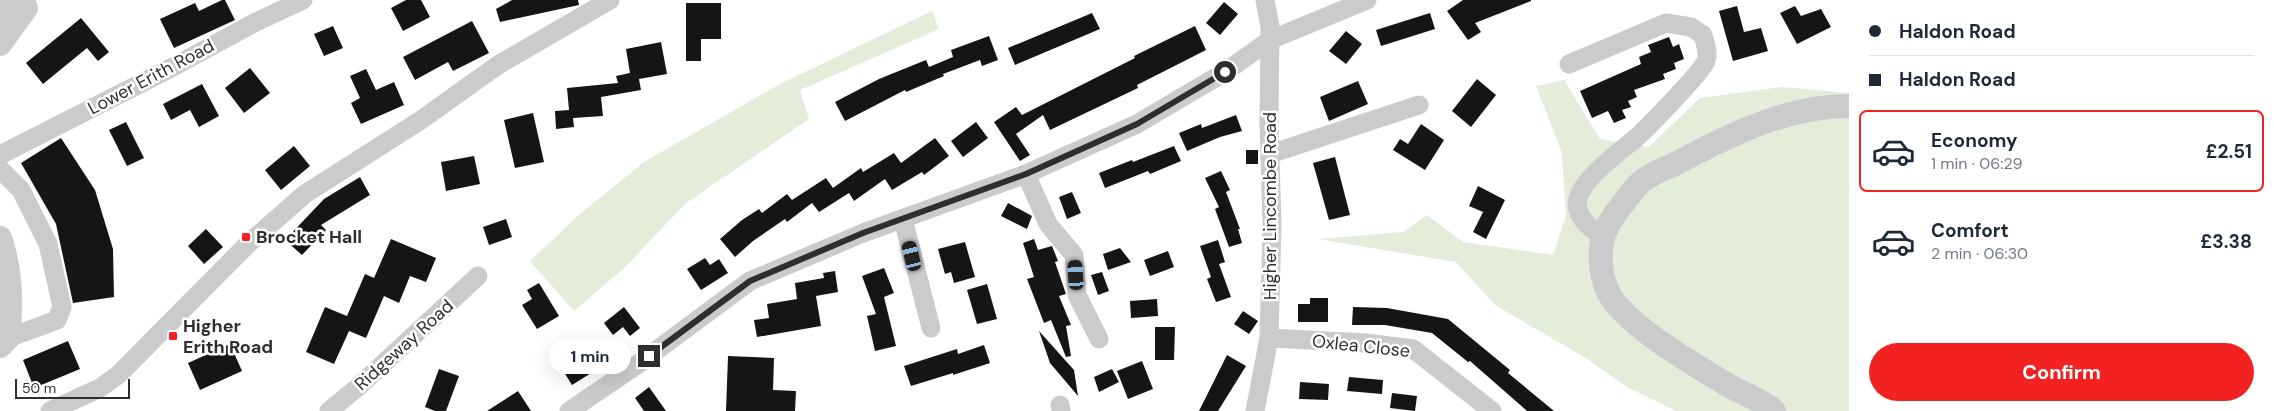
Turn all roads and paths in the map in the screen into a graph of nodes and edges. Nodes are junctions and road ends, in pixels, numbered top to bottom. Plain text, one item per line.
1 (303, 0) edge
2 (610, 0) edge
3 (1265, 0) edge
4 (1367, 0) edge
5 (24, 2) edge
6 (0, 14) edge
7 (1270, 40) junction
8 (0, 44) edge
9 (1570, 64) dead end
10 (1419, 105) dead end
11 (1849, 106) edge
12 (1270, 154) junction
13 (0, 155) edge
14 (0, 169) edge
15 (1026, 174) junction
16 (903, 219) junction
17 (1603, 237) junction
18 (0, 238) edge
19 (478, 276) dead end
20 (931, 328) dead end
21 (1269, 338) junction
22 (1099, 339) dead end
23 (4, 342) edge
24 (574, 409) edge
25 (50, 411) edge
26 (329, 411) edge
27 (1255, 411) edge
28 (1492, 411) edge
29 (1774, 411) edge

1 - 13 street, Lower Erith Road
2 - 25 street
3 - 7 street, Higher Lincombe Road
4 - 7 street
5 - 6 street
5 - 8 street
7 - 12 street, Higher Lincombe Road
7 - 15 street
9 - 17 street
10 - 12 street
11 - 17 street
12 - 21 street, Higher Lincombe Road
14 - 23 street
15 - 16 street
15 - 22 street
16 - 20 street
16 - 24 street
17 - 29 street
18 - 23 street
19 - 26 street, Ridgeway Road
21 - 27 street, Higher Lincombe Road
21 - 28 street, Oxlea Close

